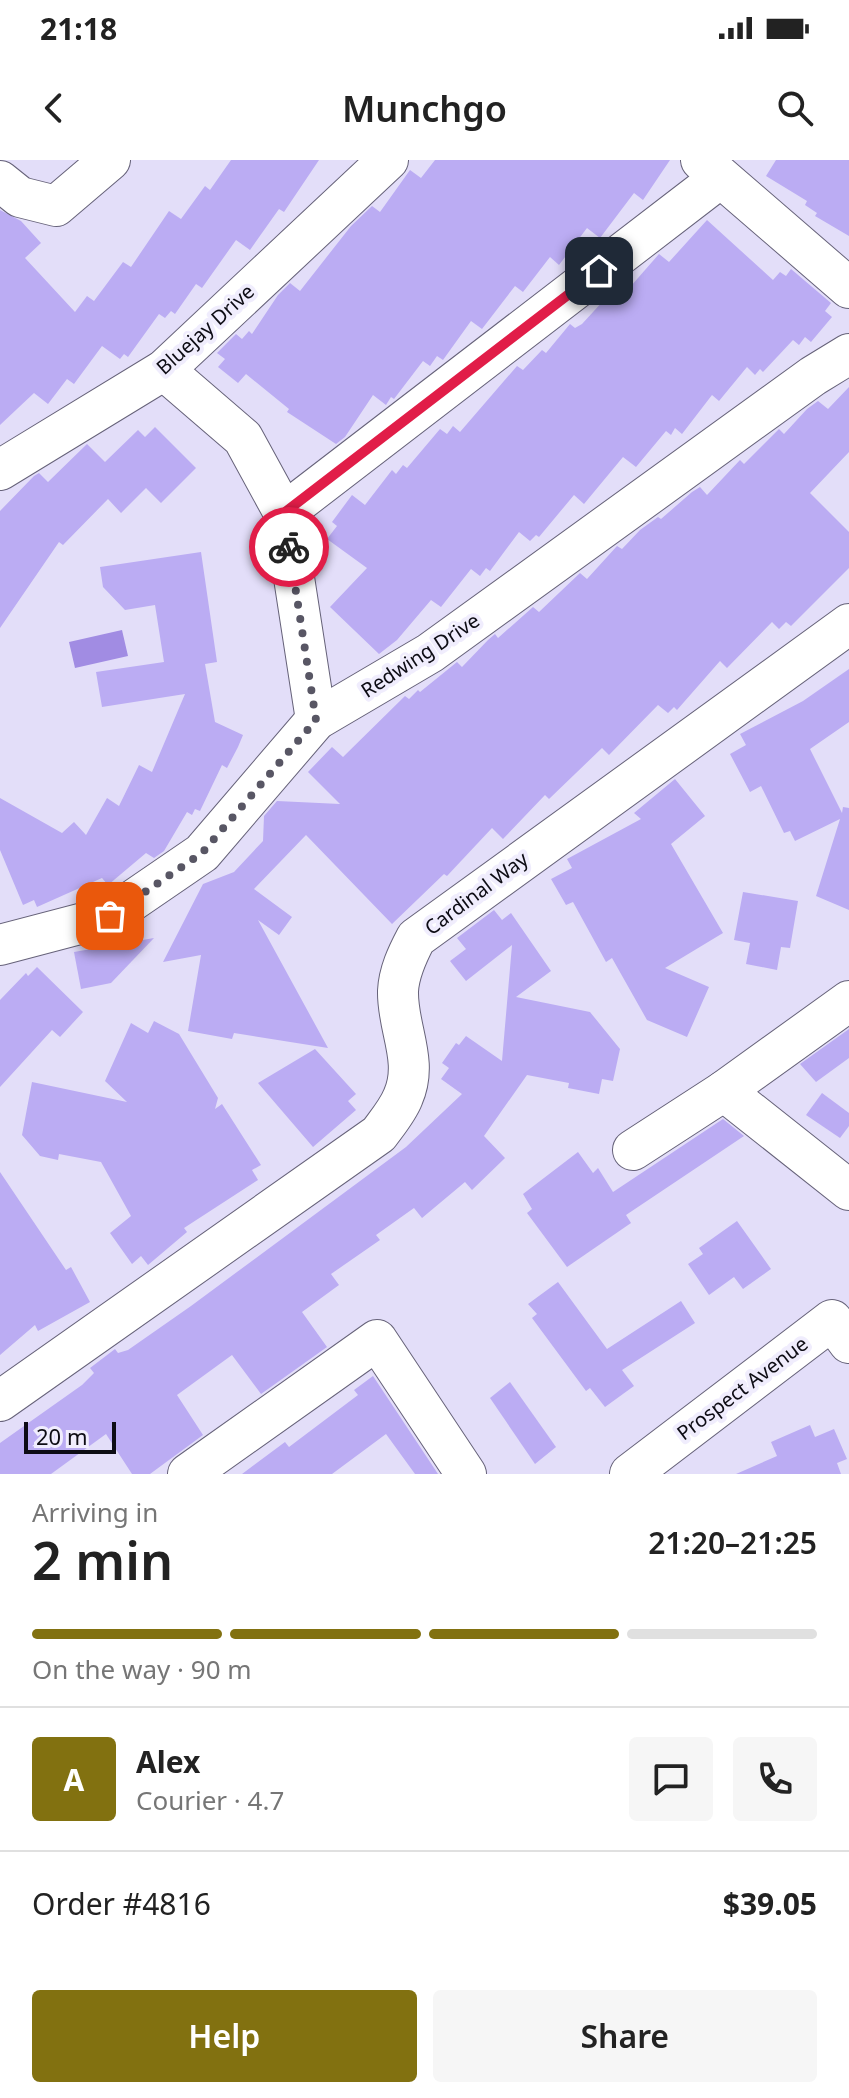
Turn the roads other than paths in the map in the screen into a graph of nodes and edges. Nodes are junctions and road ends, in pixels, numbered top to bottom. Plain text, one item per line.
1 (110, 160) edge
2 (388, 160) edge
3 (711, 169) edge
4 (0, 181) edge
5 (849, 288) edge
6 (849, 354) edge
7 (164, 370) junction
8 (0, 470) edge
9 (284, 513) junction
10 (849, 624) edge
11 (316, 720) junction
12 (0, 945) edge
13 (849, 1001) edge
14 (724, 1091) junction
15 (633, 1150) dead end
16 (849, 1190) edge
17 (843, 1321) edge
18 (0, 1401) edge
19 (188, 1474) edge
20 (466, 1474) edge
21 (630, 1474) edge

1 - 4 street
2 - 7 street, Bluejay Drive
3 - 5 street
3 - 9 street
6 - 11 street, Redwing Drive
7 - 8 street, Bluejay Drive
7 - 9 street
9 - 11 street
10 - 18 street, Cardinal Way
11 - 12 street, Redwing Drive
13 - 14 street
14 - 15 street
14 - 16 street
17 - 21 street, Prospect Avenue
19 - 20 street

